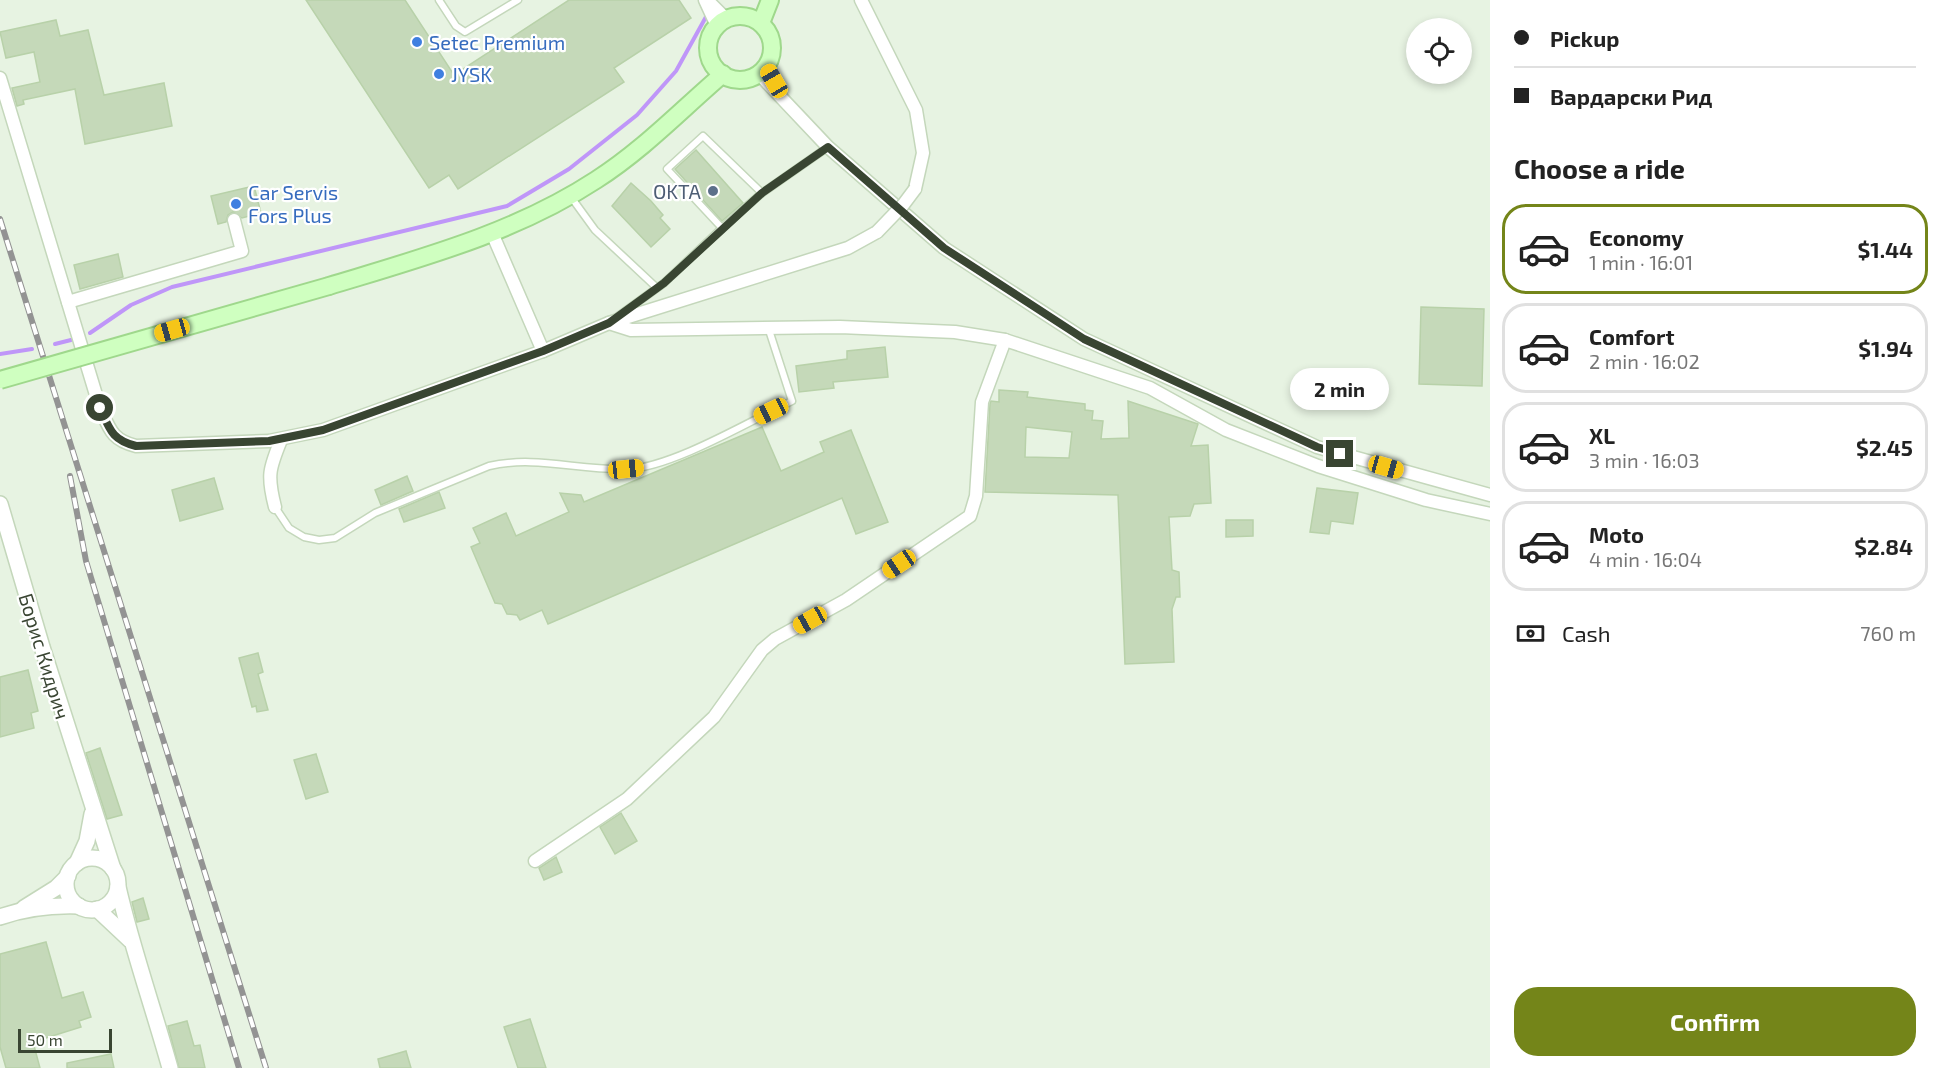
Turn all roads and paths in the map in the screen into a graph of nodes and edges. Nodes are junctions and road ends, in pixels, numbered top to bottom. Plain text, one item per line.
1 (439, 0) edge
2 (518, 0) edge
3 (706, 0) edge
4 (768, 0) edge
5 (861, 0) edge
6 (755, 20) junction
7 (722, 22) junction
8 (718, 70) junction
9 (762, 71) junction
10 (0, 78) edge
11 (828, 147) junction
12 (762, 193) junction
13 (570, 196) junction
14 (234, 220) dead end
15 (722, 228) junction
16 (492, 233) junction
17 (657, 288) junction
18 (68, 302) junction
19 (609, 323) junction
20 (768, 326) junction
21 (1005, 340) junction
22 (543, 351) junction
23 (0, 380) edge
24 (281, 440) junction
25 (1490, 495) edge
26 (0, 504) edge
27 (275, 507) joint
28 (1490, 514) edge
29 (92, 808) junction
30 (535, 861) dead end
31 (77, 863) junction
32 (113, 869) junction
33 (68, 876) junction
34 (118, 887) junction
35 (79, 906) junction
36 (22, 909) junction
37 (97, 909) junction
38 (0, 917) edge
39 (130, 940) junction
40 (170, 1068) edge

1 - 2 lane
3 - 7 street
4 - 6 main road
5 - 19 street, bridge
6 - 7 main road
6 - 9 main road
7 - 8 main road
8 - 9 main road
8 - 13 main road
9 - 11 street
10 - 18 street
11 - 12 lane
11 - 25 street
12 - 15 lane
12 - 15 lane
13 - 16 main road
13 - 17 lane
14 - 18 street
15 - 17 lane
16 - 22 street
16 - 23 main road, bridge
17 - 19 lane
18 - 24 street
19 - 20 street
19 - 22 street
20 - 21 street
20 - 27 lane
21 - 28 street
21 - 30 street
22 - 24 street
24 - 27 street
26 - 29 street, Борис Кидрич
29 - 31 street
29 - 32 street, Борис Кидрич
31 - 32 street
31 - 33 street
32 - 34 street
33 - 35 street
33 - 36 street
34 - 37 street
34 - 39 street
35 - 36 street
35 - 37 street
36 - 38 street
37 - 39 street
39 - 40 street

